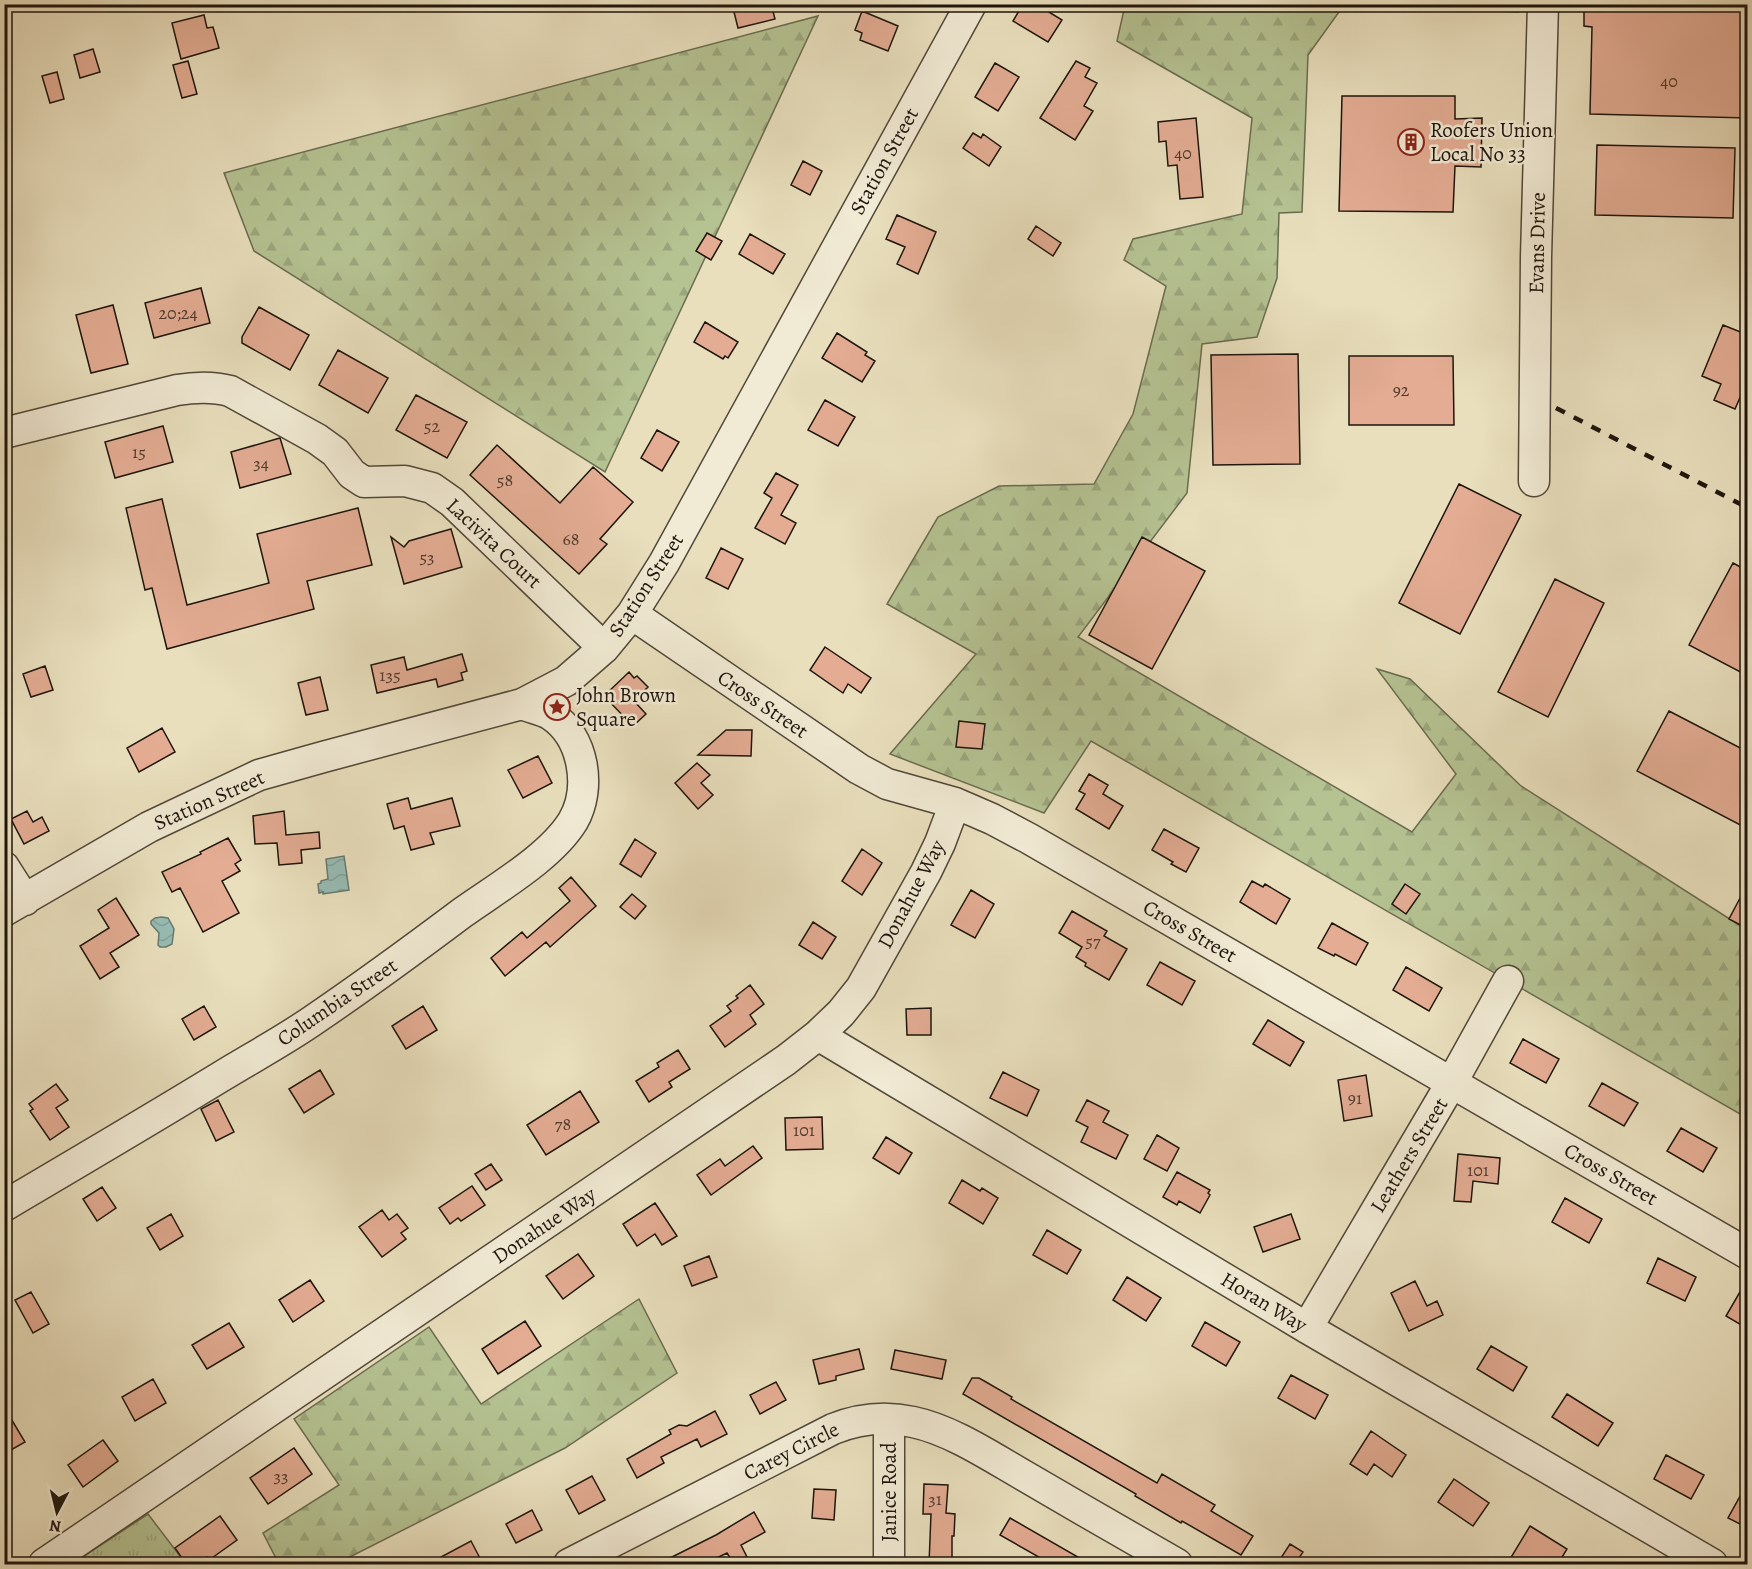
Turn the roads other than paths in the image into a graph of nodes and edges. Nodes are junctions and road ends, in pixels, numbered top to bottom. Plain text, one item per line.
1 (971, 4) edge
2 (1543, 4) edge
3 (4, 433) edge
4 (1533, 482) dead end
5 (632, 614) junction
6 (604, 648) junction
7 (566, 681) junction
8 (522, 704) junction
9 (570, 734) junction
10 (955, 803) junction
11 (4, 867) edge
12 (15, 906) edge
13 (1508, 981) dead end
14 (818, 1035) junction
15 (1452, 1082) junction
16 (4, 1206) edge
17 (1748, 1254) edge
18 (1306, 1328) junction
19 (889, 1420) junction
20 (44, 1564) edge
21 (569, 1564) edge
22 (889, 1564) edge
23 (1177, 1564) edge
24 (1712, 1564) edge

1 - 5 street, Station Street
2 - 4 street, Evans Drive
3 - 6 street, Lacivita Court
5 - 6 street, Station Street
5 - 10 street, Cross Street
6 - 7 street, Station Street
7 - 8 street, Station Street
7 - 9 street, Columbia Street
8 - 9 street, Columbia Street
8 - 12 street, Station Street
9 - 16 street, Columbia Street
10 - 14 street, Donahue Way
10 - 15 street, Cross Street
11 - 12 street
13 - 15 street, Leathers Street
14 - 18 street, Horan Way
14 - 20 street, Donahue Way
15 - 17 street, Cross Street
15 - 18 street, Leathers Street
18 - 24 street, Horan Way
19 - 21 street, Carey Circle
19 - 22 street, Janice Road
19 - 23 street, Carey Circle

